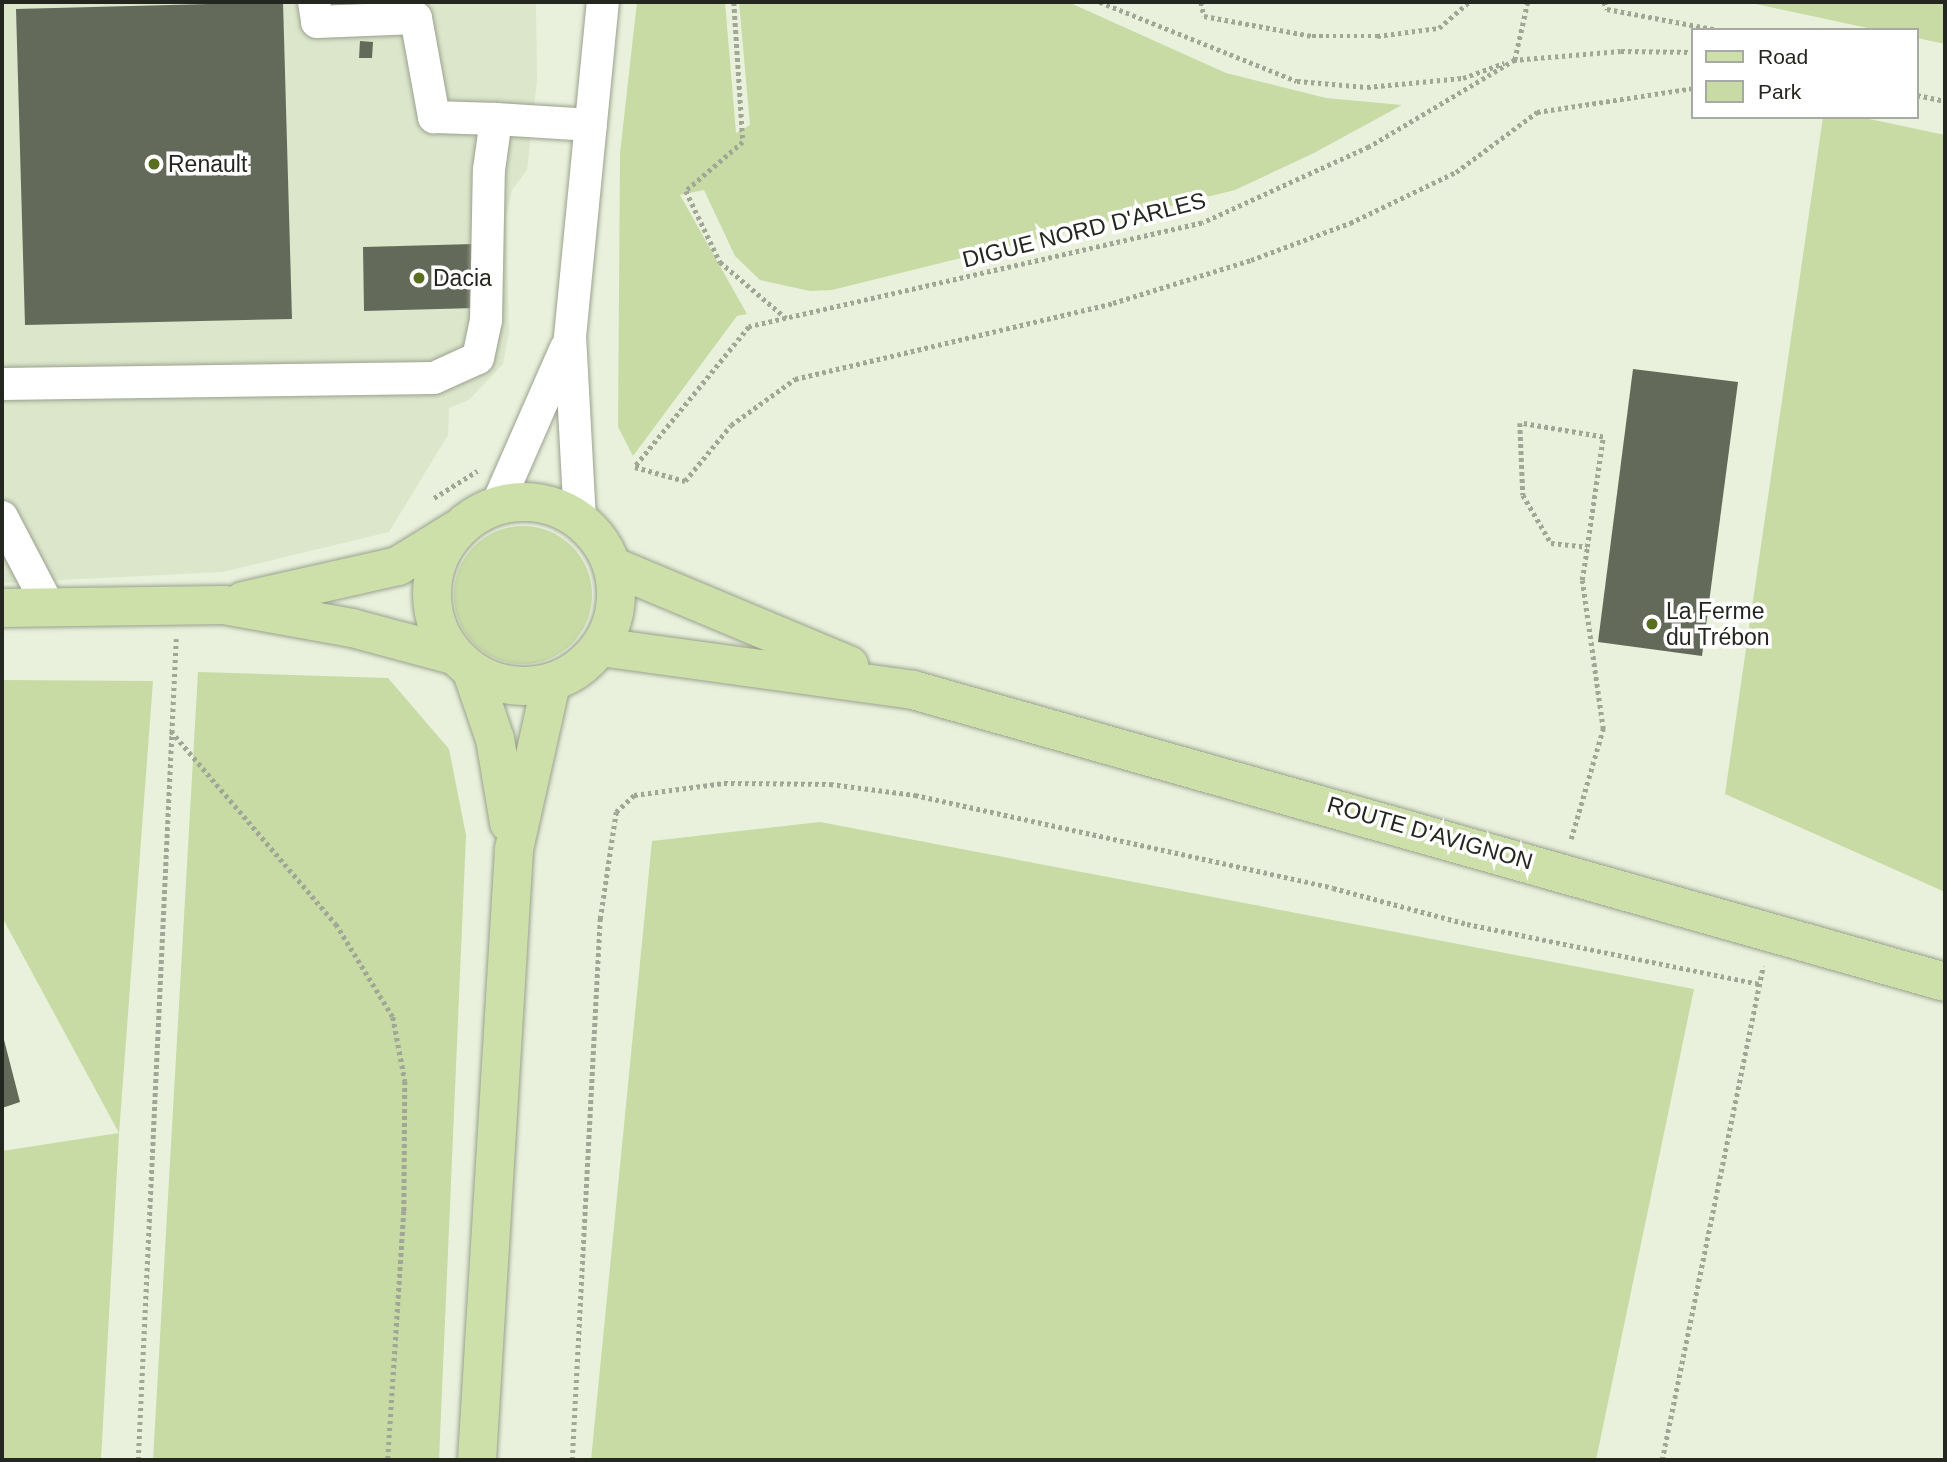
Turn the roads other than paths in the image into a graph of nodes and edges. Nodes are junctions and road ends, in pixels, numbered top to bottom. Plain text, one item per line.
1 (314, 2) edge
2 (604, 2) edge
3 (496, 119) junction
4 (591, 125) junction
5 (570, 337) junction
6 (2, 384) edge
7 (497, 505) junction
8 (2, 517) edge
9 (580, 520) junction
10 (460, 527) junction
11 (612, 566) junction
12 (225, 605) junction
13 (49, 607) junction
14 (2, 608) edge
15 (600, 647) junction
16 (462, 663) junction
17 (551, 684) junction
18 (913, 690) junction
19 (514, 849) junction
20 (1945, 982) edge
21 (477, 1460) edge

1 - 3 street
2 - 4 street
3 - 4 street
3 - 6 street
4 - 5 street
5 - 7 street
5 - 9 street
7 - 9 main road
7 - 10 main road
8 - 13 street
9 - 11 main road
10 - 12 main road
10 - 16 main road
11 - 15 main road
11 - 18 main road
12 - 13 main road
12 - 16 main road
13 - 14 main road
15 - 17 main road
15 - 18 main road
16 - 17 main road
16 - 19 main road
17 - 19 main road
18 - 20 main road, ROUTE D'AVIGNON
19 - 21 main road

